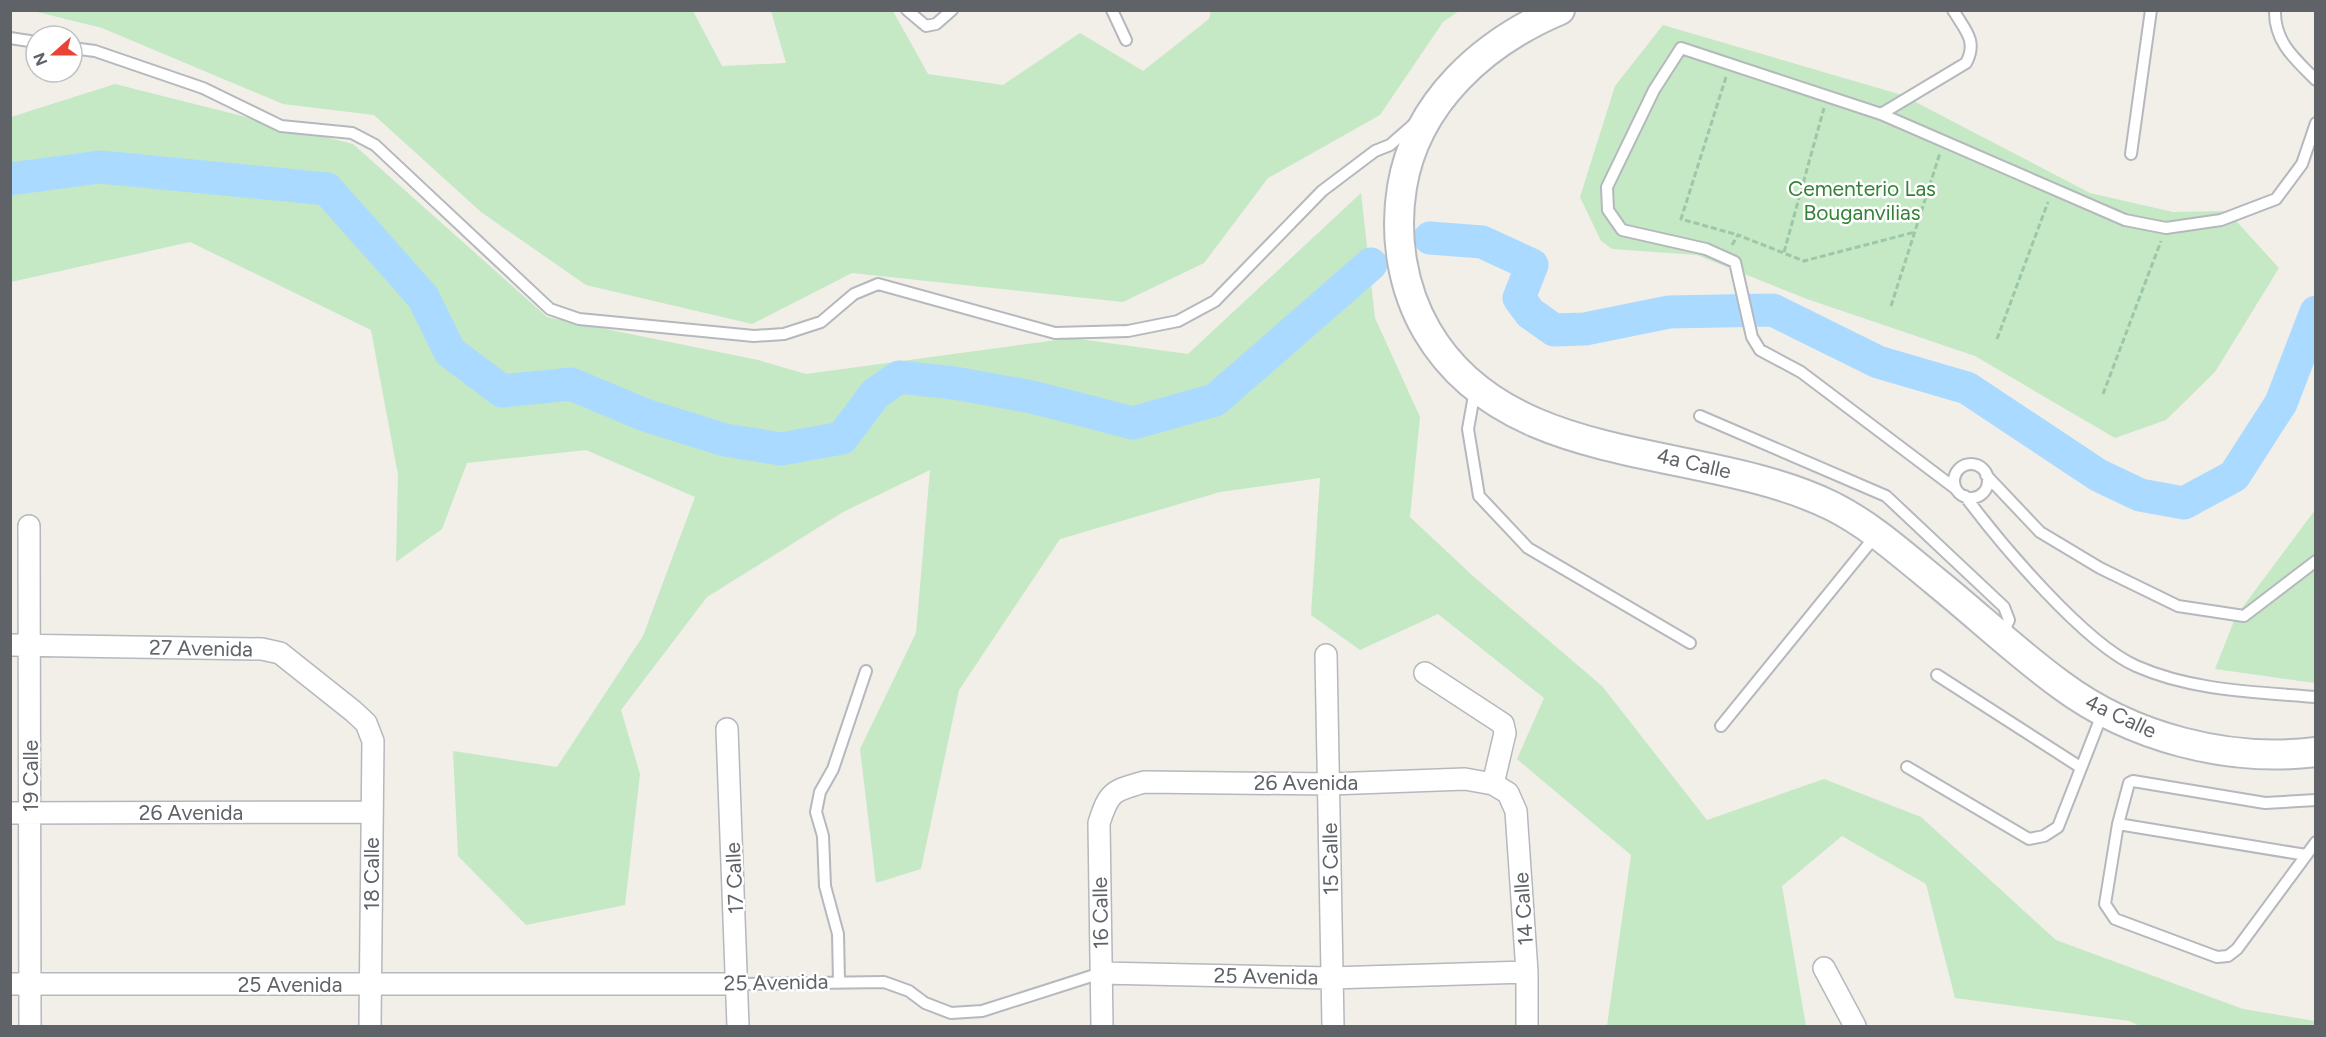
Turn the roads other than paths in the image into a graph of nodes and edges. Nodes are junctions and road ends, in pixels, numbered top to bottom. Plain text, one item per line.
1 (907, 10) edge
2 (952, 10) edge
3 (1112, 10) edge
4 (1560, 10) edge
5 (1953, 10) edge
6 (2151, 10) edge
7 (2275, 10) edge
8 (1126, 40) dead end
9 (84, 50) edge
10 (2316, 80) edge
11 (1433, 108) junction
12 (1881, 114) junction
13 (2316, 123) edge
14 (2131, 154) dead end
15 (1475, 386) junction
16 (1700, 416) dead end
17 (1986, 475) junction
18 (1961, 493) junction
19 (29, 526) dead end
20 (1877, 534) junction
21 (2316, 561) edge
22 (2002, 636) junction
23 (1690, 643) dead end
24 (20, 645) edge
25 (1326, 655) dead end
26 (866, 671) dead end
27 (1425, 673) dead end
28 (1937, 675) dead end
29 (2316, 697) edge
30 (2103, 711) junction
31 (366, 723) joint
32 (1721, 726) dead end
33 (727, 729) dead end
34 (2316, 752) edge
35 (1907, 766) dead end
36 (2080, 767) junction
37 (1330, 784) junction
38 (1500, 788) junction
39 (1106, 800) joint
40 (2316, 800) edge
41 (20, 812) edge
42 (371, 812) junction
43 (2118, 824) junction
44 (2316, 842) edge
45 (2306, 855) junction
46 (1824, 968) dead end
47 (1527, 972) junction
48 (1101, 973) junction
49 (1331, 978) junction
50 (839, 981) junction
51 (20, 984) edge
52 (370, 984) junction
53 (738, 984) junction
54 (30, 1026) edge
55 (370, 1026) edge
56 (738, 1026) edge
57 (1102, 1026) edge
58 (1333, 1026) edge
59 (1527, 1026) edge
60 (1855, 1026) edge

1 - 2 lane
3 - 8 lane
4 - 11 main road, 4a Calle
5 - 12 lane
6 - 14 lane
7 - 10 lane
9 - 11 lane
11 - 15 main road, 4a Calle
12 - 13 lane
12 - 18 lane
15 - 20 main road, 4a Calle
15 - 23 lane
16 - 22 lane
17 - 18 lane
17 - 18 lane
17 - 21 lane
18 - 29 lane
19 - 24 street, 19 Calle
20 - 22 main road, 4a Calle
20 - 32 lane
22 - 30 main road, 4a Calle
24 - 31 street, 27 Avenida
24 - 41 street, 19 Calle
25 - 37 street, 15 Calle
26 - 50 lane
27 - 38 street
28 - 36 lane
30 - 34 main road, 4a Calle
30 - 36 lane
31 - 42 street, 18 Calle
33 - 53 street, 17 Calle
35 - 36 lane
37 - 38 street, 26 Avenida
37 - 39 street, 26 Avenida
37 - 49 street, 15 Calle
38 - 47 street, 14 Calle
39 - 48 street, 16 Calle
40 - 43 lane
41 - 42 street, 26 Avenida
41 - 51 street, 19 Calle
42 - 52 street, 18 Calle
43 - 45 lane
43 - 45 lane
44 - 45 lane
46 - 60 street
47 - 49 street, 25 Avenida
47 - 59 street, 14 Calle
48 - 49 street, 25 Avenida
48 - 50 lane, 25 Avenida
48 - 57 street, 16 Calle
49 - 58 street, 15 Calle
50 - 53 lane, 25 Avenida
51 - 52 street, 25 Avenida
51 - 54 street, 19 Calle
52 - 53 street, 25 Avenida
52 - 55 street, 18 Calle
53 - 56 street, 17 Calle

